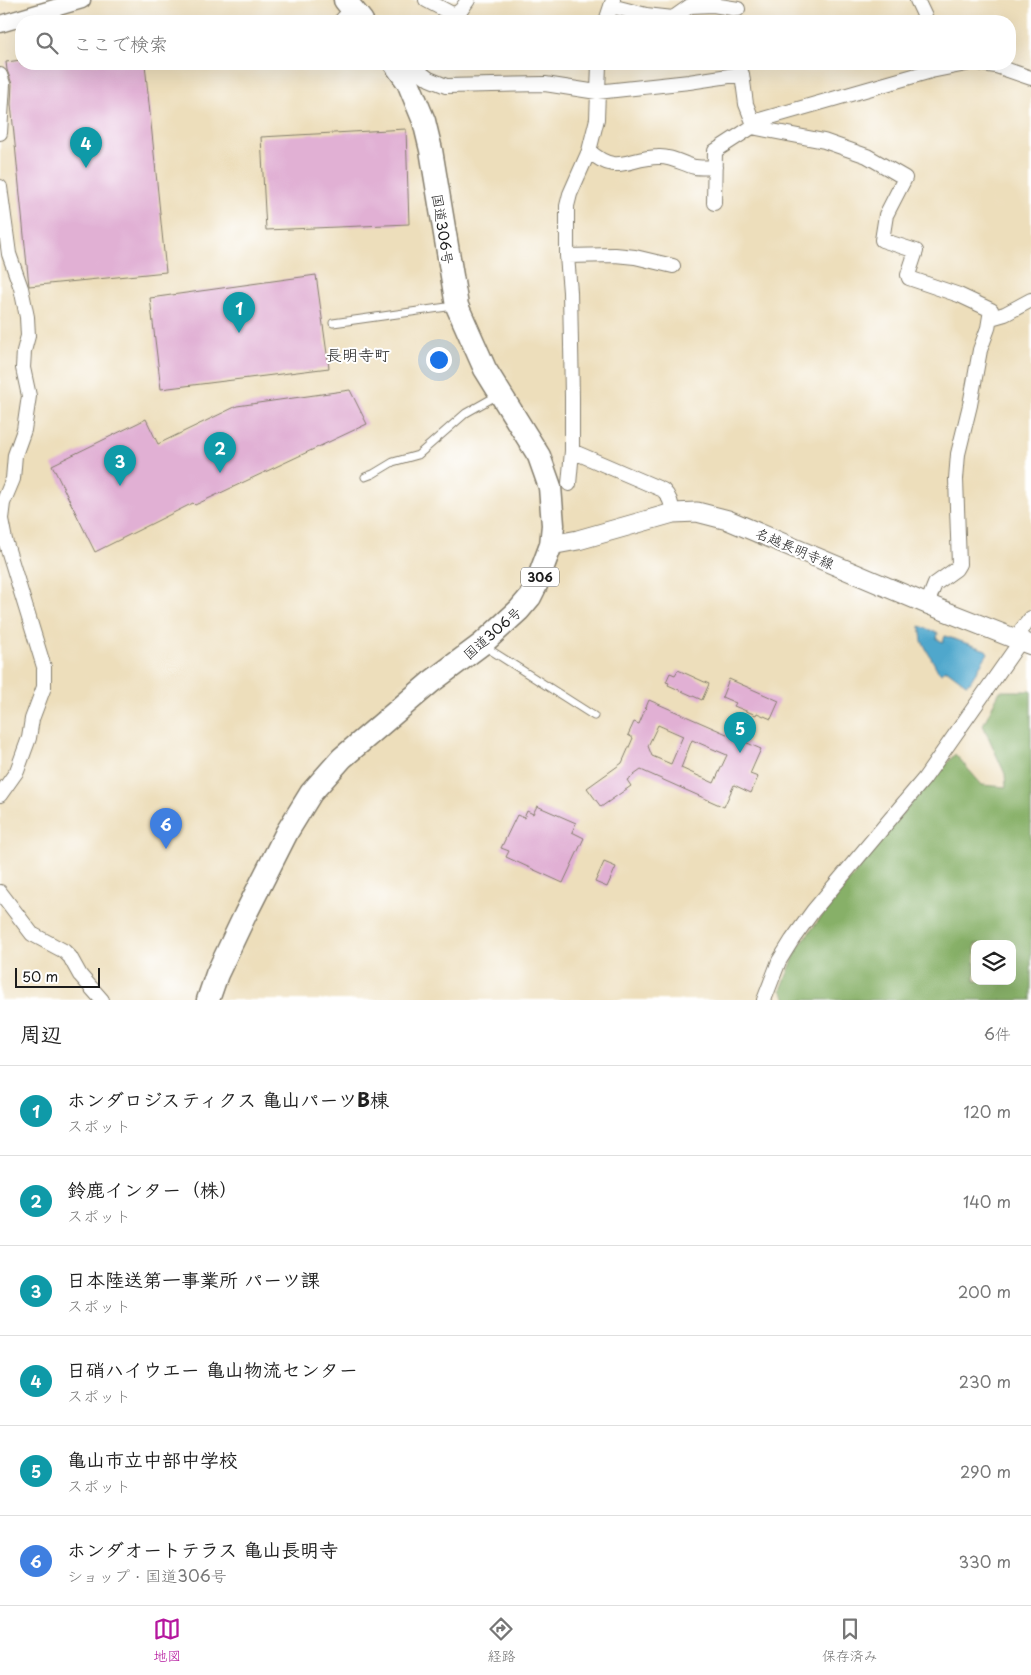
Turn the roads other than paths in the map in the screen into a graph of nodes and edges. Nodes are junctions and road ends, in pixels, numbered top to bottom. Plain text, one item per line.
1 (82, 0) edge
2 (426, 0) edge
3 (468, 0) edge
4 (917, 0) edge
5 (612, 3) edge
6 (738, 10) edge
7 (35, 15) edge
8 (608, 15) edge
9 (646, 15) edge
10 (677, 15) edge
11 (924, 15) edge
12 (15, 21) edge
13 (0, 24) edge
14 (399, 70) edge
15 (417, 70) edge
16 (599, 70) edge
17 (738, 70) edge
18 (742, 70) edge
19 (924, 70) edge
20 (1008, 70) edge
21 (0, 75) edge
22 (1031, 78) edge
23 (597, 92) junction
24 (753, 125) junction
25 (0, 133) edge
26 (589, 151) junction
27 (715, 167) junction
28 (0, 187) edge
29 (714, 203) dead end
30 (567, 256) junction
31 (673, 266) dead end
32 (1031, 300) edge
33 (457, 306) junction
34 (991, 318) junction
35 (333, 323) dead end
36 (500, 394) junction
37 (572, 451) junction
38 (365, 477) dead end
39 (569, 484) dead end
40 (673, 513) junction
41 (552, 545) junction
42 (927, 604) junction
43 (1031, 618) edge
44 (1022, 642) edge
45 (482, 644) junction
46 (594, 716) dead end
47 (0, 796) edge
48 (0, 892) edge
49 (205, 996) edge
50 (102, 1000) edge
51 (764, 1000) edge

1 - 7 street
2 - 3 street
4 - 11 street
5 - 8 street
5 - 9 street
6 - 10 street
12 - 13 street
14 - 33 highway, 国道306号 / 306
15 - 23 street
16 - 23 street
17 - 23 street
18 - 24 street
19 - 24 street
20 - 22 street
21 - 25 street
23 - 26 street
24 - 27 street
24 - 34 street
26 - 27 street
26 - 30 street
27 - 29 street
28 - 47 street
30 - 31 street
30 - 37 street
32 - 34 street
33 - 35 lane
33 - 36 highway, 国道306号 / 306
34 - 42 street
36 - 38 lane
36 - 41 highway, 国道306号 / 306
37 - 39 street
37 - 40 street
40 - 41 main road, 名越長明寺線
40 - 42 main road, 名越長明寺線
41 - 45 highway, 国道306号 / 306
42 - 44 main road, 名越長明寺線
43 - 44 street
44 - 51 street
45 - 46 lane
45 - 49 highway, 国道306号 / 306
48 - 50 street

